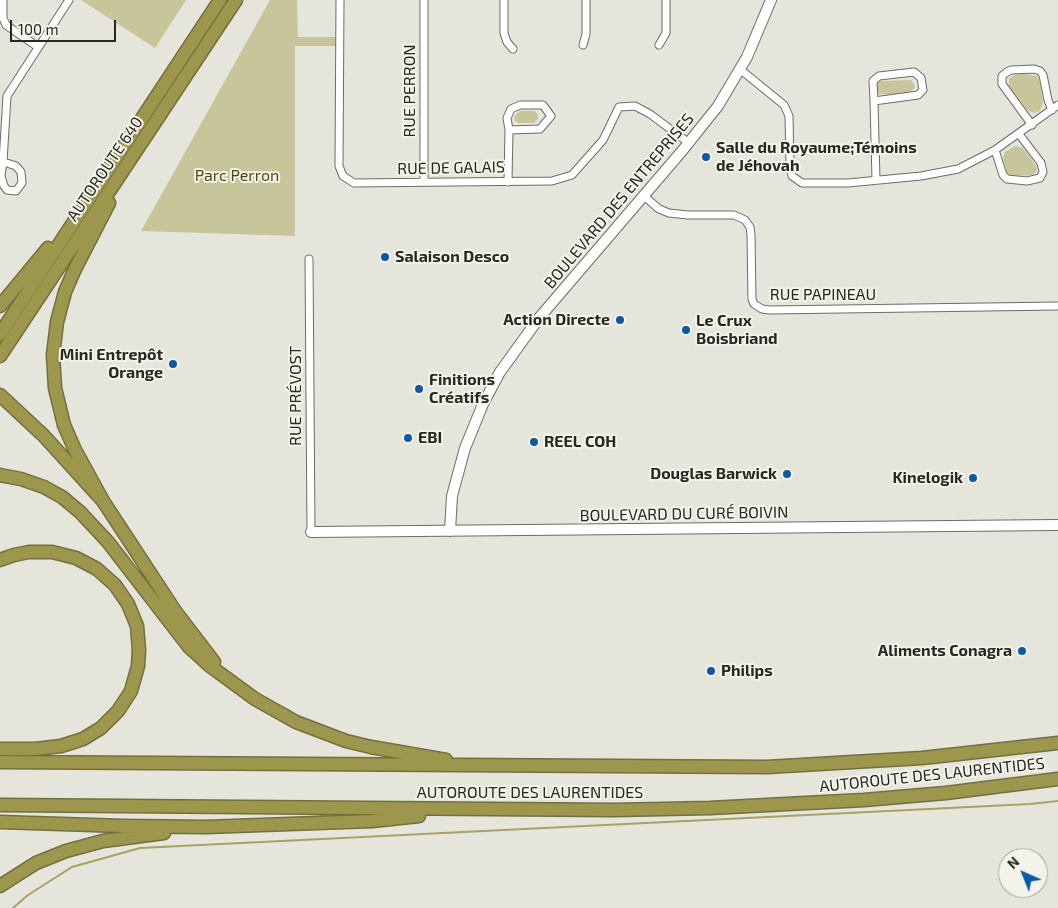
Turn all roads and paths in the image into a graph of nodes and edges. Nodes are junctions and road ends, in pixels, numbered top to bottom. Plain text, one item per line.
1 (3, 0) edge
2 (69, 0) edge
3 (220, 0) edge
4 (236, 0) edge
5 (340, 0) edge
6 (424, 0) edge
7 (504, 0) edge
8 (586, 0) edge
9 (666, 0) edge
10 (772, 0) edge
11 (583, 45) dead end
12 (659, 45) dead end
13 (38, 47) junction
14 (513, 49) dead end
15 (740, 70) junction
16 (874, 101) junction
17 (1055, 107) edge
18 (1032, 125) junction
19 (509, 130) junction
20 (1019, 134) junction
21 (688, 143) junction
22 (995, 150) junction
23 (133, 156) junction
24 (2, 162) edge
25 (876, 180) junction
26 (424, 182) junction
27 (508, 182) junction
28 (644, 196) junction
29 (85, 204) junction
30 (309, 259) dead end
31 (0, 306) edge
32 (1058, 306) edge
33 (0, 334) edge
34 (0, 356) edge
35 (0, 395) edge
36 (0, 475) edge
37 (103, 501) junction
38 (1058, 525) edge
39 (450, 531) junction
40 (311, 532) joint
41 (0, 560) edge
42 (228, 680) junction
43 (1058, 743) edge
44 (0, 750) edge
45 (0, 762) edge
46 (482, 766) junction
47 (1058, 779) edge
48 (0, 805) edge
49 (478, 809) junction
50 (0, 822) edge
51 (206, 827) junction
52 (0, 886) edge

1 - 13 street
2 - 13 street
3 - 29 highway, AUTOROUTE 640
4 - 23 highway, AUTOROUTE 640
5 - 26 street, RUE DE GALAIS
6 - 26 street, RUE PERRON
7 - 14 street
8 - 11 street
9 - 12 street
10 - 15 street, BOULEVARD DES ENTREPRISES
13 - 24 street
15 - 21 street, BOULEVARD DES ENTREPRISES
15 - 25 street
16 - 16 street
16 - 25 street
17 - 18 street
17 - 18 street
18 - 20 street
19 - 19 street
19 - 27 street
20 - 22 street
20 - 22 street
21 - 27 street, RUE DE GALAIS
21 - 28 street, BOULEVARD DES ENTREPRISES
22 - 25 street
23 - 34 highway, AUTOROUTE 640
23 - 37 highway
26 - 27 street, RUE DE GALAIS
28 - 32 street, RUE PAPINEAU
28 - 39 street, BOULEVARD DES ENTREPRISES
29 - 31 highway
29 - 33 highway, AUTOROUTE 640
30 - 40 street, RUE PRÉVOST
35 - 37 highway
36 - 42 highway
37 - 42 highway
38 - 39 street, BOULEVARD DU CURÉ BOIVIN
39 - 40 street, BOULEVARD DU CURÉ BOIVIN
41 - 44 highway
42 - 46 highway
43 - 46 highway, AUTOROUTE DES LAURENTIDES
45 - 46 highway, AUTOROUTE DES LAURENTIDES
47 - 49 highway, AUTOROUTE DES LAURENTIDES
48 - 49 highway, AUTOROUTE DES LAURENTIDES
49 - 51 highway
50 - 51 highway
51 - 52 highway

